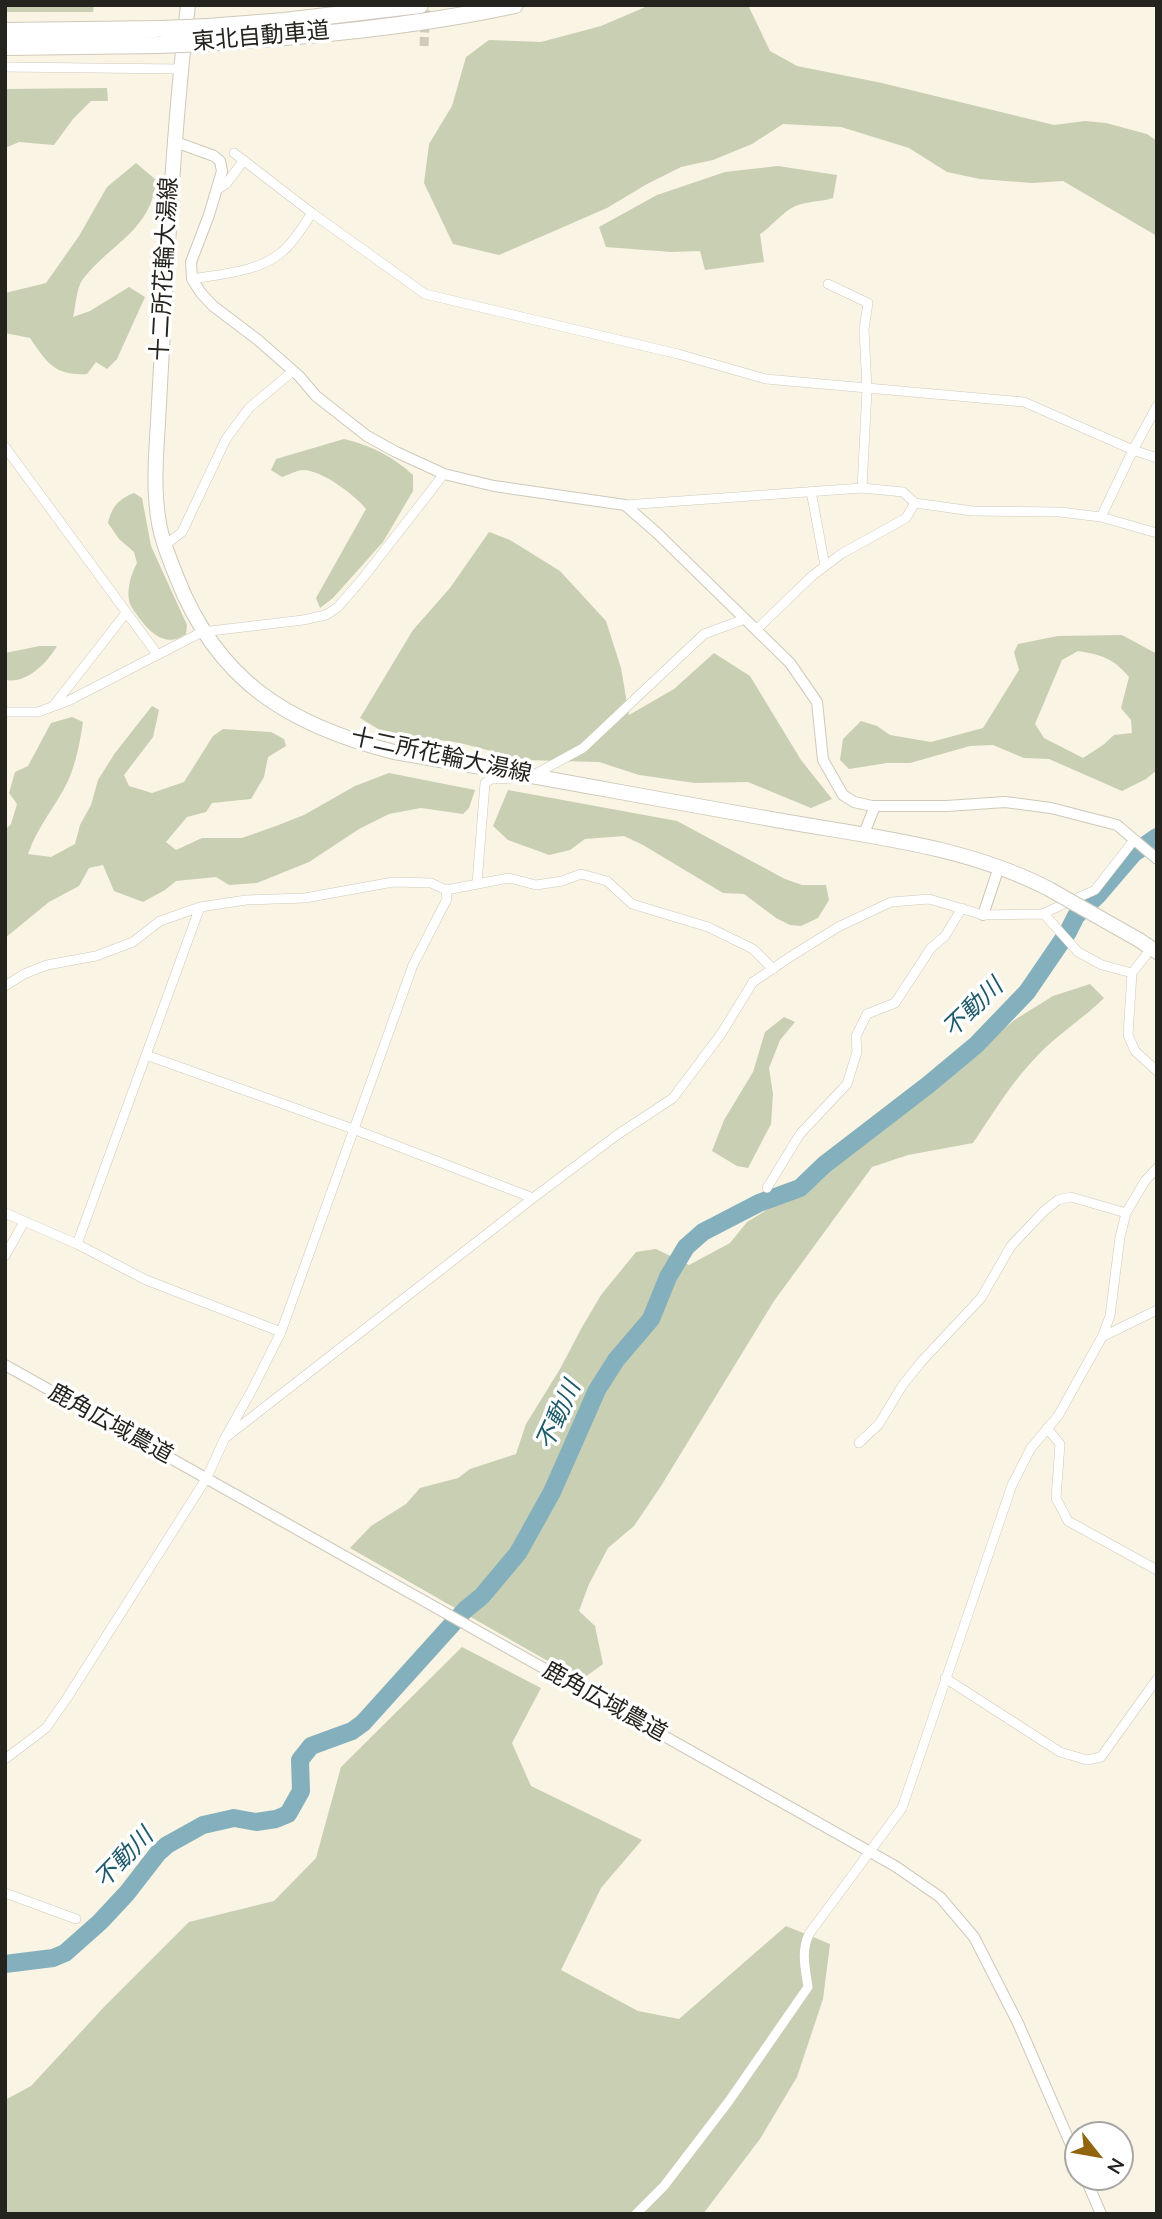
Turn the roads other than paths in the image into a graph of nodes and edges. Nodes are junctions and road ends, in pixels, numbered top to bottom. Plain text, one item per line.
1 (188, 5) edge
2 (420, 5) edge
3 (515, 5) edge
4 (5, 31) edge
5 (207, 35) junction
6 (5, 47) edge
7 (5, 67) edge
8 (180, 69) junction
9 (173, 141) junction
10 (234, 153) dead end
11 (244, 160) junction
12 (218, 189) junction
13 (313, 213) junction
14 (192, 279) junction
15 (828, 284) dead end
16 (293, 371) junction
17 (867, 390) junction
18 (1157, 405) edge
19 (5, 447) edge
20 (1133, 450) junction
21 (1157, 458) edge
22 (444, 474) junction
23 (862, 488) junction
24 (811, 491) junction
25 (915, 503) junction
26 (625, 505) junction
27 (1101, 517) junction
28 (1157, 533) edge
29 (165, 545) junction
30 (825, 566) junction
31 (126, 613) junction
32 (745, 620) junction
33 (756, 630) junction
34 (202, 632) junction
35 (158, 654) junction
36 (53, 706) junction
37 (5, 712) edge
38 (530, 776) junction
39 (875, 806) junction
40 (863, 836) junction
41 (1147, 848) edge
42 (999, 867) junction
43 (477, 883) junction
44 (446, 890) junction
45 (200, 907) junction
46 (962, 908) junction
47 (1044, 914) junction
48 (983, 915) junction
49 (1151, 953) edge
50 (773, 969) junction
51 (1132, 974) junction
52 (5, 986) edge
53 (146, 1055) junction
54 (1156, 1070) edge
55 (353, 1129) junction
56 (1157, 1168) edge
57 (767, 1188) dead end
58 (533, 1198) junction
59 (5, 1213) edge
60 (1126, 1213) junction
61 (24, 1222) junction
62 (77, 1244) junction
63 (5, 1255) edge
64 (1157, 1310) edge
65 (281, 1332) junction
66 (1102, 1337) junction
67 (5, 1365) edge
68 (1047, 1428) junction
69 (225, 1438) junction
70 (859, 1443) dead end
71 (206, 1479) junction
72 (1157, 1570) edge
73 (946, 1678) junction
74 (1157, 1679) edge
75 (5, 1759) edge
76 (868, 1852) junction
77 (5, 1893) edge
78 (76, 1919) dead end
79 (1064, 2129) edge
80 (1091, 2191) edge
81 (636, 2214) edge
82 (1101, 2214) edge

1 - 8 main road, 十二所花輪大湯線
2 - 5 highway, 東北自動車道
3 - 5 highway, 東北自動車道
4 - 5 highway, 東北自動車道, bridge
5 - 6 highway, 東北自動車道, bridge
7 - 8 street
8 - 9 main road, 十二所花輪大湯線
9 - 12 street
9 - 29 main road, 十二所花輪大湯線
10 - 11 street
11 - 12 street
11 - 13 street
12 - 14 street
13 - 14 street
13 - 17 street
14 - 16 street
15 - 17 street
16 - 22 street
16 - 29 street
17 - 20 street
17 - 23 street
18 - 20 street
19 - 31 street
20 - 21 street
20 - 27 street
22 - 26 street
22 - 34 street
23 - 24 street
23 - 25 street
24 - 26 street
24 - 30 street
25 - 27 street
25 - 30 street
26 - 32 street
27 - 28 street
29 - 34 main road, 十二所花輪大湯線
30 - 33 street
31 - 35 street
31 - 36 street
32 - 33 street
32 - 38 street
33 - 39 street
34 - 35 street
34 - 38 main road, 十二所花輪大湯線
35 - 36 street
36 - 37 street
38 - 40 main road, 十二所花輪大湯線
38 - 43 street
39 - 40 street
39 - 41 street
40 - 42 main road, 十二所花輪大湯線
41 - 47 street
42 - 48 street
42 - 49 main road, 十二所花輪大湯線, bridge
43 - 44 street
43 - 50 street
44 - 45 street
44 - 55 street
45 - 52 street
45 - 53 street
46 - 48 street
46 - 50 street
46 - 57 street
47 - 48 street
47 - 51 street
49 - 51 street
50 - 58 street
51 - 54 street
53 - 55 street
53 - 62 street
55 - 58 street
55 - 65 street
56 - 60 street
58 - 69 street
59 - 61 street
60 - 66 street
60 - 70 street
61 - 62 street
61 - 63 street
62 - 65 street
64 - 66 street
65 - 69 street
66 - 68 street
67 - 71 street, 鹿角広域農道
68 - 72 street
68 - 73 street
69 - 71 street
71 - 75 street
71 - 76 street, 鹿角広域農道
73 - 74 street
73 - 76 street
76 - 79 street, 鹿角広域農道
76 - 81 street
77 - 78 street
80 - 82 street

